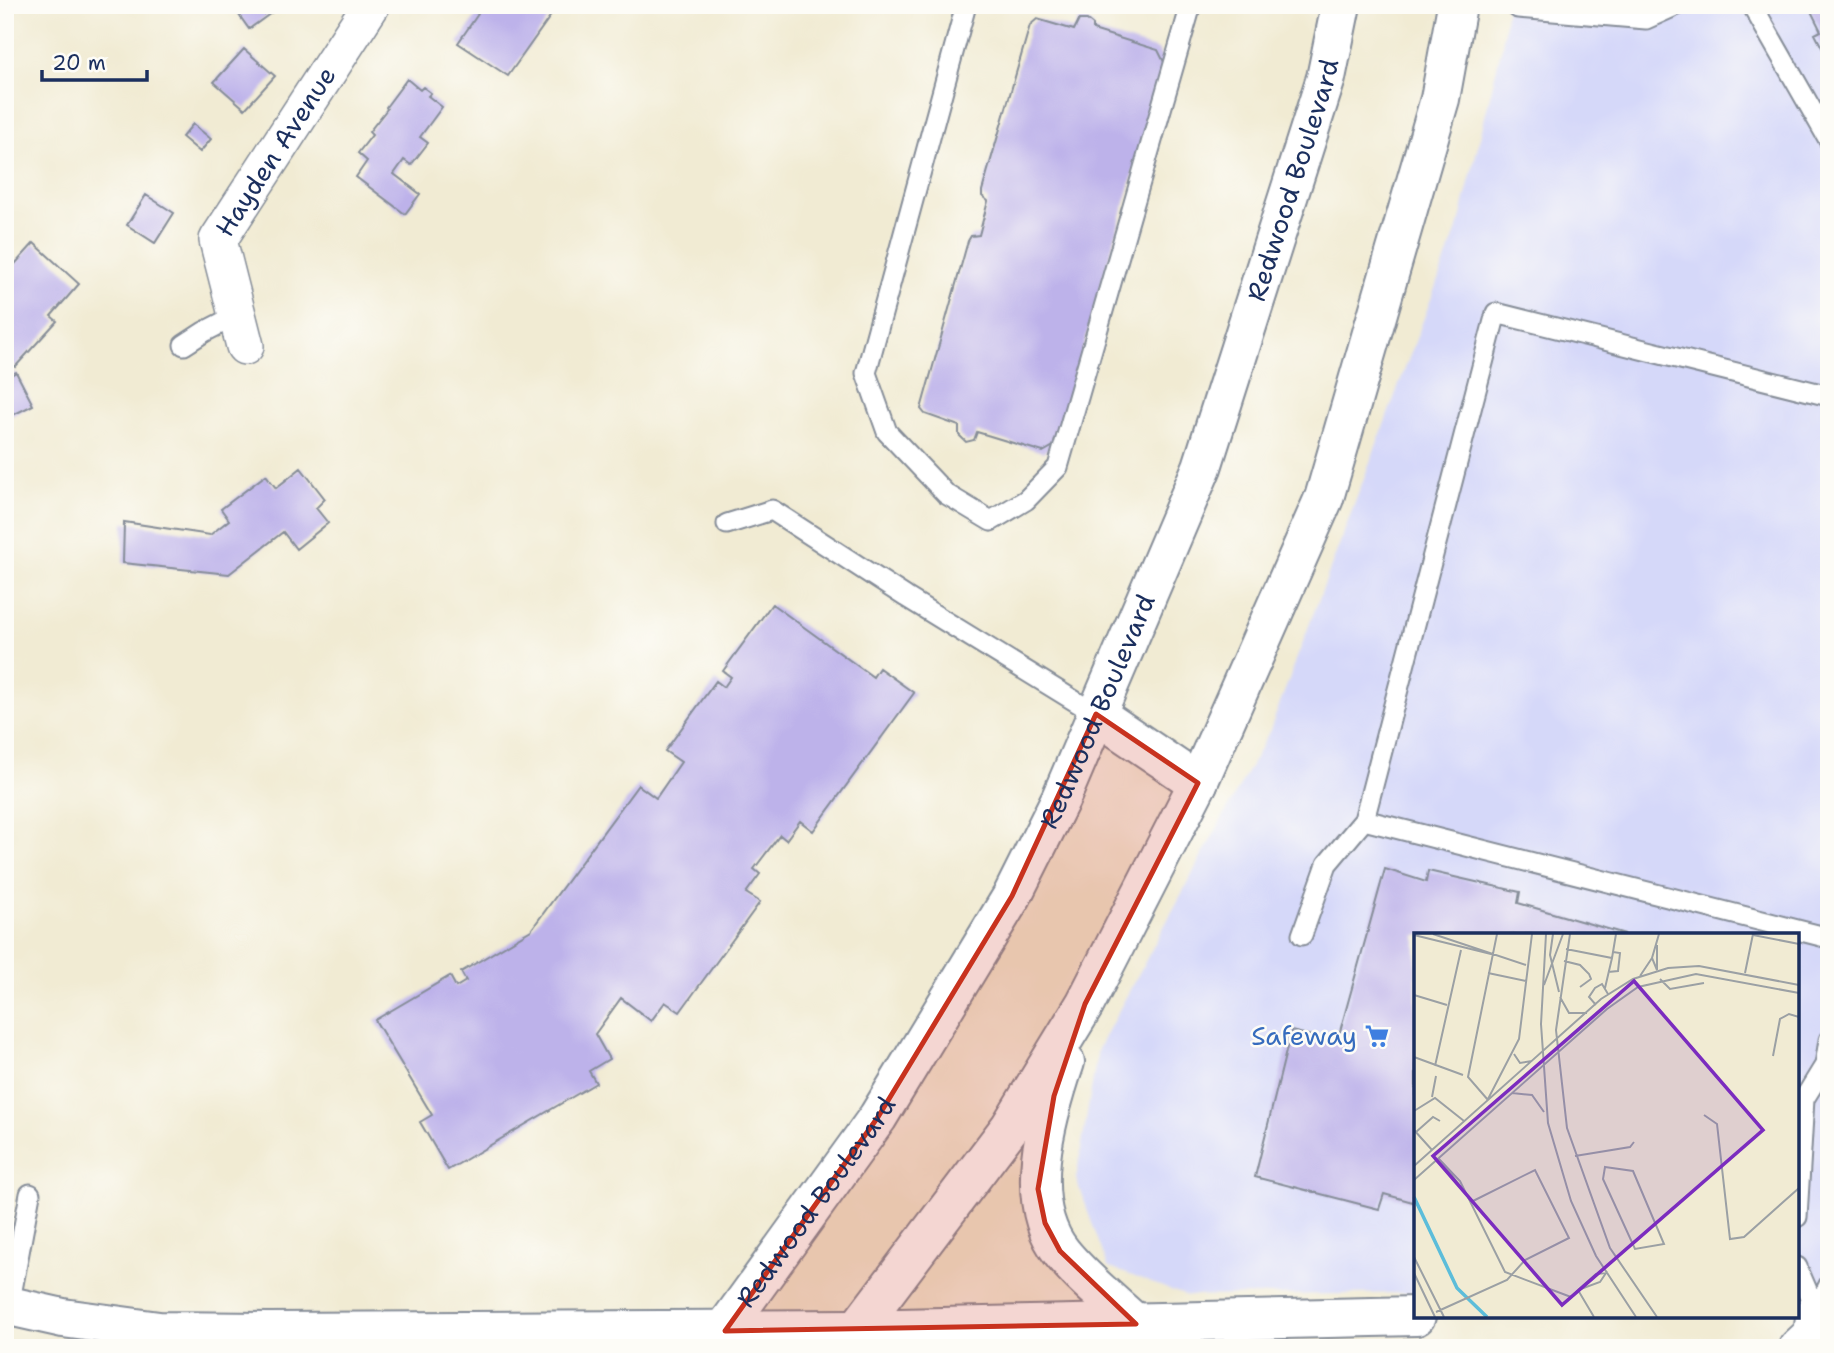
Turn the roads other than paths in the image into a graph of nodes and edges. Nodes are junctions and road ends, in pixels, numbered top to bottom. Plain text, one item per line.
1 (371, 5) edge
2 (966, 5) edge
3 (1191, 5) edge
4 (1341, 5) edge
5 (1457, 5) edge
6 (1515, 5) edge
7 (1677, 5) edge
8 (1752, 5) edge
9 (1829, 140) edge
10 (241, 331) joint
11 (184, 345) dead end
12 (1829, 396) edge
13 (727, 524) dead end
14 (1096, 714) junction
15 (1198, 783) junction
16 (1364, 820) junction
17 (1302, 935) dead end
18 (1829, 939) edge
19 (1085, 1004) junction
20 (1829, 1040) edge
21 (1827, 1068) edge
22 (1799, 1183) edge
23 (30, 1194) dead end
24 (1799, 1271) edge
25 (1818, 1304) edge
26 (7, 1305) edge
27 (1414, 1316) edge
28 (1136, 1324) junction
29 (1296, 1333) edge
30 (850, 1338) edge
31 (718, 1339) edge
32 (1798, 1348) edge

1 - 10 street, Hayden Avenue
2 - 3 lane
4 - 14 main road, Redwood Boulevard
5 - 15 main road
6 - 7 lane
8 - 9 lane
10 - 11 lane
12 - 16 lane
13 - 14 lane
14 - 15 main road
14 - 31 main road, Redwood Boulevard
15 - 19 main road
16 - 17 lane
16 - 18 lane
19 - 28 main road
19 - 30 main road
20 - 21 lane
21 - 22 lane
23 - 26 lane
24 - 25 lane
25 - 32 main road
26 - 31 main road
27 - 29 main road
28 - 29 main road
28 - 30 main road
30 - 31 main road

